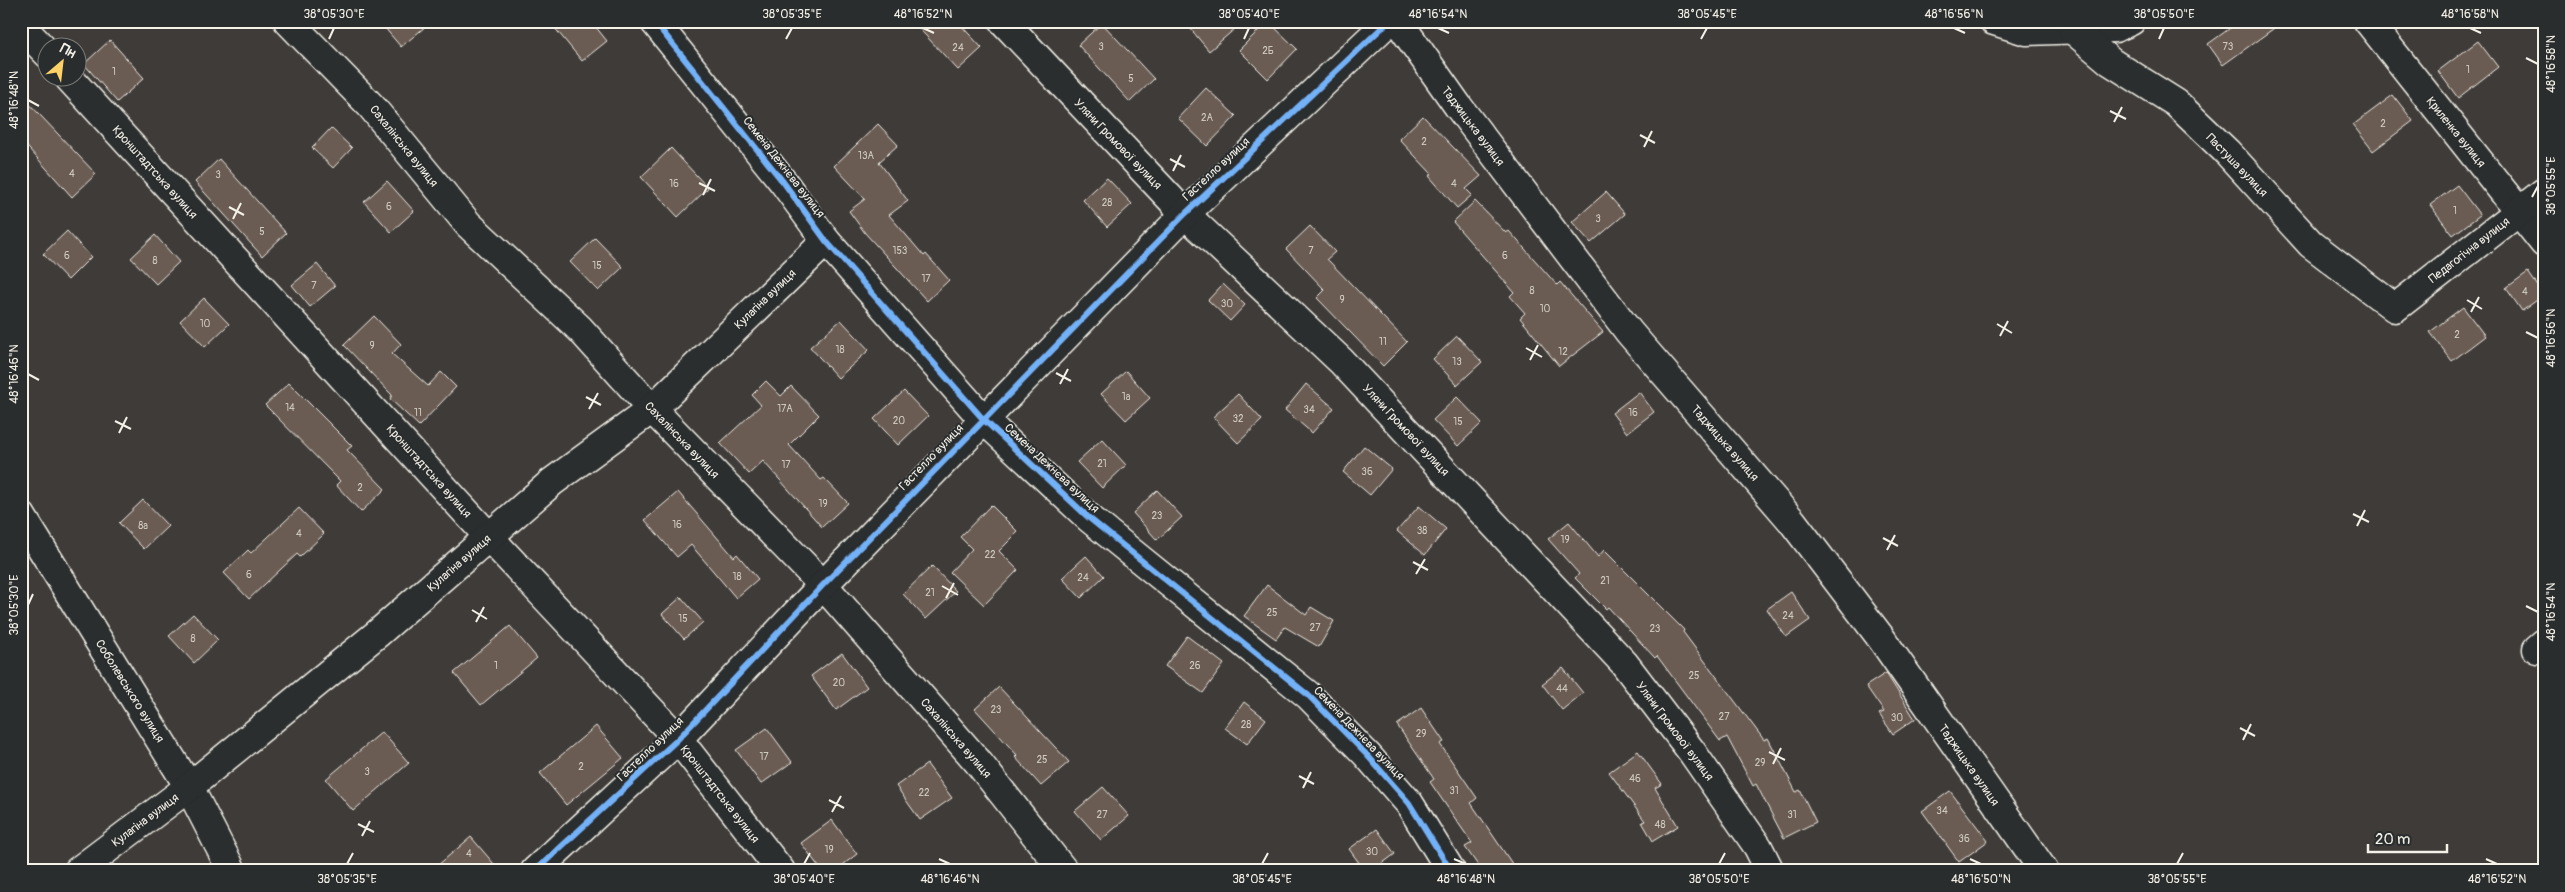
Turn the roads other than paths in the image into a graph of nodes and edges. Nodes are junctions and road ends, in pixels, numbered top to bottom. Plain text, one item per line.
1 (288, 21) edge
2 (654, 21) edge
3 (1003, 21) edge
4 (1389, 21) edge
5 (1398, 21) edge
6 (1994, 21) edge
7 (2131, 21) edge
8 (2368, 21) edge
9 (21, 26) edge
10 (2073, 30) junction
11 (38, 44) edge
12 (78, 88) edge
13 (2544, 192) edge
14 (2519, 211) junction
15 (1185, 214) junction
16 (826, 241) junction
17 (2544, 243) edge
18 (2395, 308) joint
19 (652, 409) junction
20 (983, 419) junction
21 (21, 515) edge
22 (489, 537) junction
23 (21, 549) edge
24 (49, 560) junction
25 (823, 585) junction
26 (678, 739) junction
27 (189, 787) junction
28 (78, 871) edge
29 (232, 871) edge
30 (535, 871) edge
31 (780, 871) edge
32 (1064, 871) edge
33 (1451, 871) edge
34 (1770, 871) edge
35 (2044, 871) edge

1 - 19 street, Сахалінська вулиця
2 - 16 street, Семена Дежнєва вулиця
3 - 15 street, Уляни Громової вулиця
4 - 15 street, Гастелло вулиця
5 - 35 street, Таджицька вулиця
6 - 10 street
7 - 10 street
8 - 14 street, Криленка вулиця
9 - 11 street
10 - 18 street, Пастуша вулиця
12 - 22 street, Кронштадтська вулиця
13 - 14 street, Педагогічна вулиця
14 - 17 street, Криленка вулиця
14 - 18 street, Педагогічна вулиця
15 - 20 street, Гастелло вулиця
15 - 34 street, Уляни Громової вулиця
16 - 19 street, Кулагіна вулиця
16 - 20 street, Семена Дежнєва вулиця
19 - 22 street, Кулагіна вулиця
19 - 25 street, Сахалінська вулиця
20 - 25 street, Гастелло вулиця
20 - 33 street, Семена Дежнєва вулиця
21 - 24 street, Соболевського вулиця
22 - 26 street, Кронштадтська вулиця
22 - 27 street, Кулагіна вулиця
23 - 24 street
24 - 27 street, Соболевського вулиця
25 - 26 street, Гастелло вулиця
25 - 32 street, Сахалінська вулиця
26 - 30 street, Гастелло вулиця
26 - 31 street, Кронштадтська вулиця
27 - 28 street, Кулагіна вулиця
27 - 29 street, Соболевського вулиця

